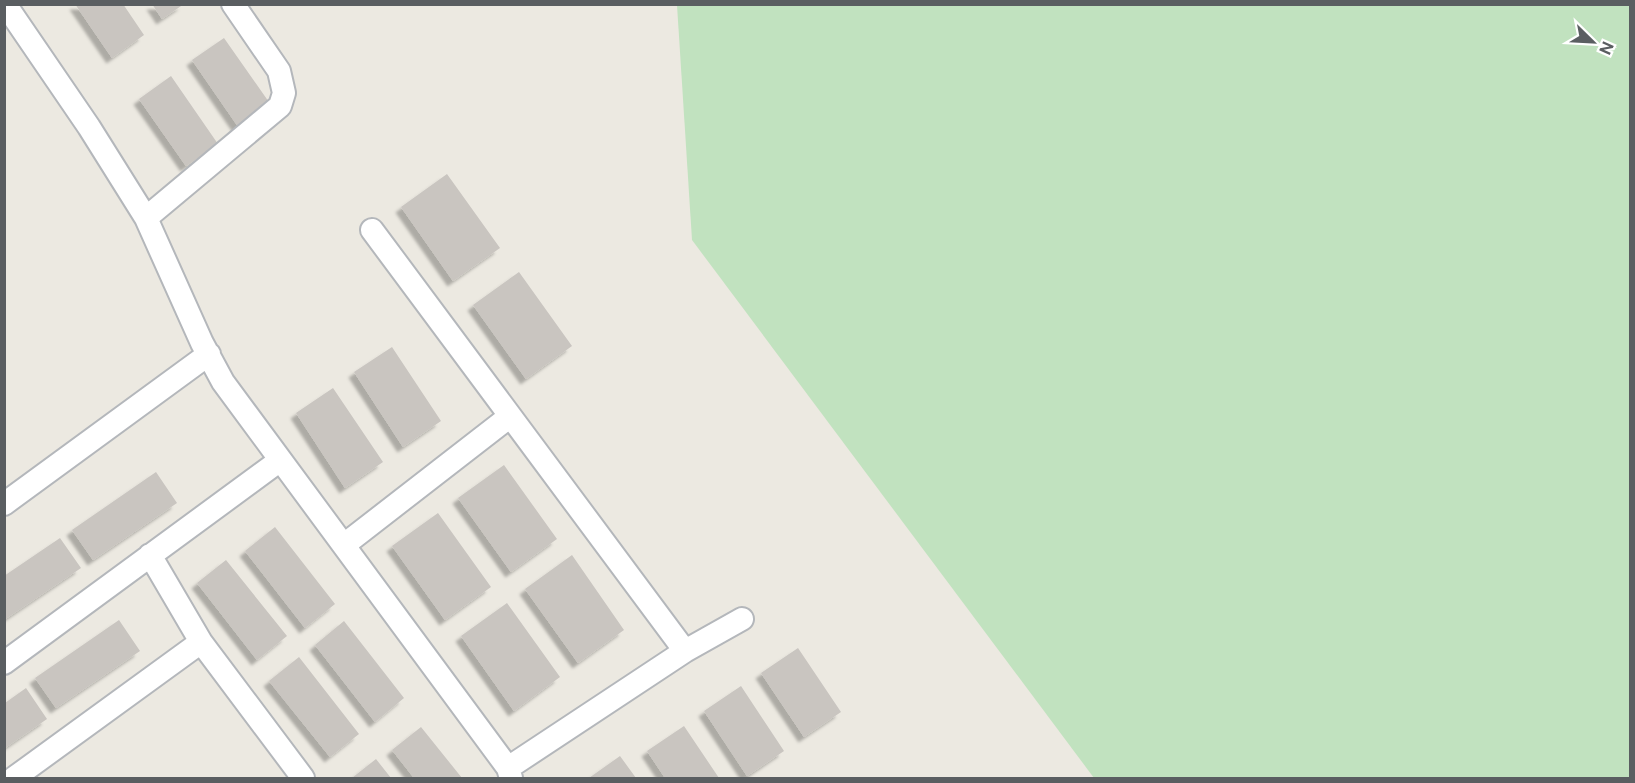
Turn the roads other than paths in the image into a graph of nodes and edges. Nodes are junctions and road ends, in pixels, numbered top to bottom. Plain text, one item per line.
1 (5, 4) edge
2 (233, 4) edge
3 (146, 218) junction
4 (372, 230) dead end
5 (209, 354) junction
6 (509, 417) junction
7 (279, 461) junction
8 (4, 504) edge
9 (344, 545) junction
10 (150, 555) junction
11 (742, 619) dead end
12 (201, 642) junction
13 (685, 651) junction
14 (4, 663) edge
15 (509, 773) edge
16 (14, 778) edge
17 (303, 778) edge

1 - 3 street
2 - 3 street
3 - 5 street
4 - 6 street
5 - 7 street
5 - 8 street
6 - 9 street
6 - 13 street
7 - 9 street
7 - 10 street
9 - 15 street
10 - 12 street
10 - 14 street
11 - 13 street
12 - 16 street
12 - 17 street
13 - 15 street

